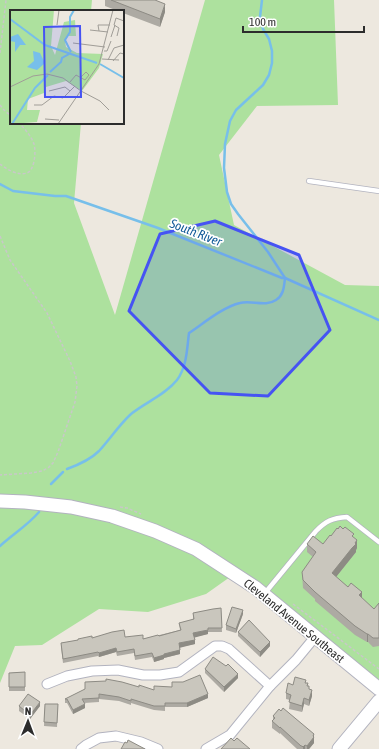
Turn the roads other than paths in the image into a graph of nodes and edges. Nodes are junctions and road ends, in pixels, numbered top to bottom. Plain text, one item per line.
1 (309, 181) dead end
2 (379, 191) edge
3 (0, 502) edge
4 (379, 542) edge
5 (264, 595) junction
6 (315, 637) junction
7 (47, 684) dead end
8 (270, 686) junction
9 (379, 689) edge
10 (379, 701) edge
11 (82, 749) edge
12 (158, 749) edge
13 (206, 749) edge
14 (339, 749) edge

1 - 2 lane
3 - 5 main road, Cleveland Avenue Southeast
4 - 5 lane
5 - 6 main road, Cleveland Avenue Southeast
6 - 8 street
6 - 9 main road, Cleveland Avenue Southeast
7 - 8 street
8 - 13 street
10 - 14 main road
11 - 12 street

